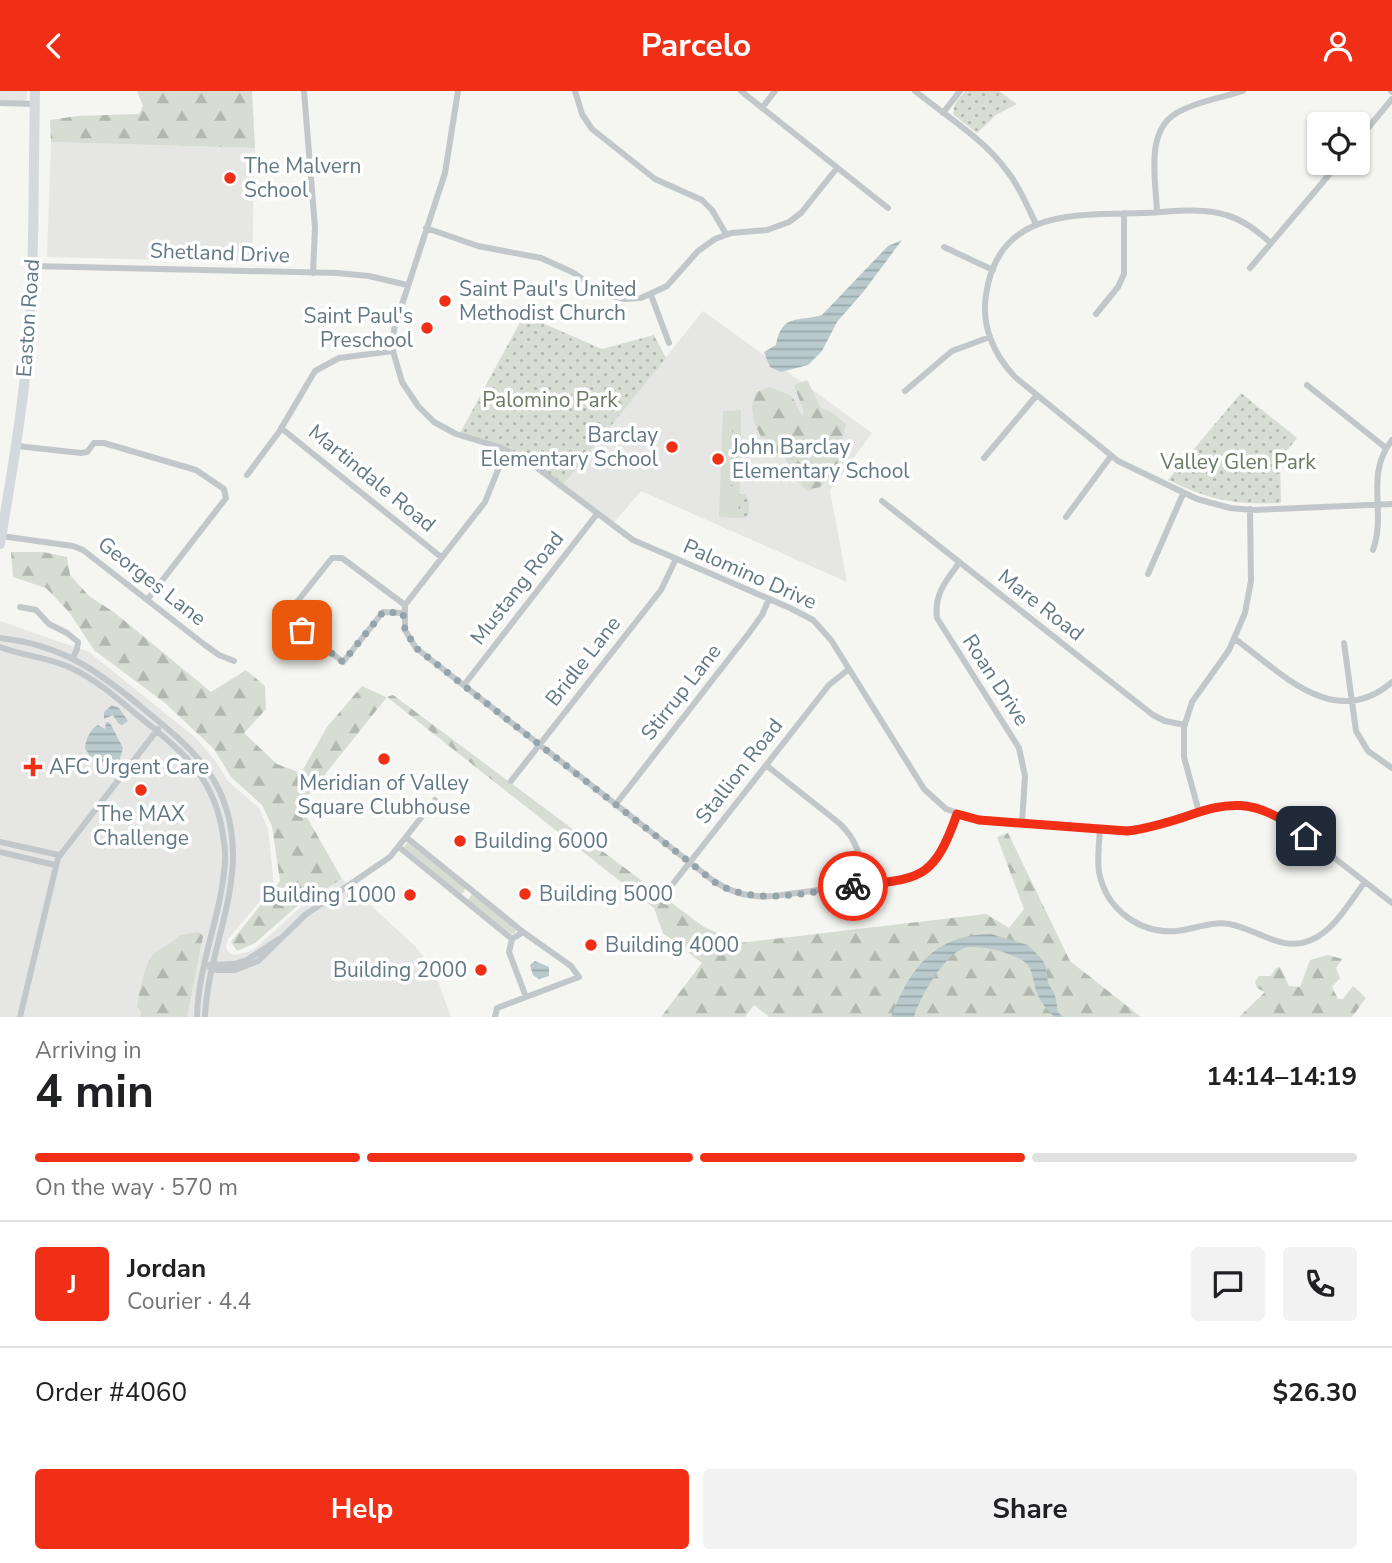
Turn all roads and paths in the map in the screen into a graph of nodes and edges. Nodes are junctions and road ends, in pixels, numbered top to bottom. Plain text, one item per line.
1 (35, 91) edge
2 (304, 91) edge
3 (458, 91) edge
4 (575, 91) edge
5 (741, 91) edge
6 (775, 91) edge
7 (915, 91) edge
8 (960, 91) edge
9 (1243, 91) edge
10 (1392, 99) edge
11 (0, 103) edge
12 (35, 104) junction
13 (762, 108) junction
14 (943, 113) junction
15 (1370, 126) edge
16 (837, 168) junction
17 (1329, 175) edge
18 (888, 208) dead end
19 (1157, 212) junction
20 (1124, 213) junction
21 (1036, 225) junction
22 (426, 228) junction
23 (726, 234) junction
24 (1271, 243) junction
25 (944, 247) dead end
26 (32, 266) junction
27 (1250, 268) dead end
28 (993, 270) junction
29 (313, 273) junction
30 (407, 285) junction
31 (651, 295) junction
32 (1096, 314) dead end
33 (990, 337) junction
34 (669, 343) dead end
35 (393, 351) junction
36 (1307, 385) dead end
37 (905, 391) dead end
38 (1037, 395) junction
39 (281, 428) junction
40 (1392, 440) edge
41 (17, 446) junction
42 (1386, 448) junction
43 (506, 450) junction
44 (1111, 456) junction
45 (984, 458) dead end
46 (247, 475) dead end
47 (1183, 493) junction
48 (881, 501) dead end
49 (1378, 504) junction
50 (1392, 504) edge
51 (1250, 509) junction
52 (597, 514) junction
53 (1066, 517) dead end
54 (1, 540) edge
55 (1373, 550) dead end
56 (441, 557) junction
57 (676, 559) junction
58 (959, 563) junction
59 (1147, 574) dead end
60 (769, 599) junction
61 (148, 600) junction
62 (20, 607) dead end
63 (404, 612) junction
64 (0, 638) edge
65 (1235, 639) junction
66 (1344, 643) dead end
67 (0, 647) edge
68 (73, 657) junction
69 (234, 660) dead end
70 (849, 669) junction
71 (1392, 682) edge
72 (464, 685) junction
73 (1350, 701) junction
74 (1185, 725) junction
75 (160, 727) junction
76 (540, 744) junction
77 (766, 765) junction
78 (1392, 768) edge
79 (511, 781) dead end
80 (435, 800) dead end
81 (615, 804) junction
82 (1199, 812) junction
83 (957, 814) junction
84 (1022, 823) junction
85 (1100, 829) junction
86 (406, 837) junction
87 (0, 842) edge
88 (399, 847) junction
89 (0, 852) edge
90 (59, 855) junction
91 (690, 862) junction
92 (55, 865) junction
93 (1365, 882) junction
94 (864, 885) junction
95 (661, 899) dead end
96 (1392, 903) edge
97 (523, 932) junction
98 (512, 939) junction
99 (204, 965) junction
100 (213, 966) junction
101 (526, 997) junction
102 (20, 1017) edge
103 (197, 1017) edge
104 (205, 1017) edge
105 (495, 1017) edge

1 - 12 highway, Easton Road
2 - 29 street
3 - 22 street, Palomino Drive
4 - 23 street
5 - 13 street
6 - 13 street
7 - 14 street
8 - 14 street
9 - 19 street
10 - 15 street
11 - 12 street
12 - 26 highway, Easton Road
13 - 16 street
14 - 21 street
16 - 18 street
16 - 23 street
17 - 24 street
19 - 20 street
19 - 24 street
20 - 21 street
20 - 32 street
21 - 28 street
22 - 30 street, Palomino Drive
22 - 31 street
23 - 31 street
24 - 27 street
25 - 28 street
26 - 29 street, Shetland Drive
26 - 41 highway, Easton Road
28 - 33 street
29 - 30 street, Shetland Drive
30 - 35 street, Palomino Drive
31 - 34 street
33 - 37 street
33 - 38 street
35 - 39 street
35 - 43 street, Palomino Drive
36 - 42 street
38 - 44 street
38 - 45 street
39 - 46 street
39 - 56 street, Martindale Road
40 - 42 street
41 - 54 highway, Easton Road
41 - 61 street
42 - 49 street
43 - 52 street, Palomino Drive
43 - 56 street
44 - 47 street
44 - 53 street
47 - 51 street
47 - 59 street
48 - 58 street, Mare Road
49 - 50 street
49 - 51 street
49 - 55 street
51 - 65 street
52 - 57 street, Palomino Drive
52 - 72 street, Mustang Road
54 - 61 street, Georges Lane
56 - 63 street
57 - 60 street, Palomino Drive
57 - 76 street, Bridle Lane
58 - 74 street, Mare Road
58 - 84 street, Roan Drive
60 - 70 street, Palomino Drive
60 - 81 street, Stirrup Lane
61 - 69 street, Georges Lane
62 - 68 street
63 - 63 street
63 - 72 street
64 - 68 street
65 - 73 street
65 - 74 street
66 - 73 street
67 - 75 street
68 - 75 street
70 - 77 street, Stallion Road
70 - 83 street, Palomino Drive
71 - 73 street
72 - 76 street
73 - 78 street
74 - 82 street
75 - 90 street
75 - 99 street
75 - 100 street
76 - 79 street, Bridle Lane
76 - 81 street
77 - 91 street, Stallion Road
77 - 94 street
80 - 86 street
81 - 91 street
82 - 85 street, Palomino Drive
82 - 93 street, Palomino Drive
83 - 84 street, Palomino Drive
83 - 94 street
84 - 85 street, Palomino Drive
85 - 93 street
86 - 88 street
86 - 97 street
87 - 90 street
88 - 98 street
88 - 100 street
89 - 92 street
90 - 92 street
91 - 94 street
91 - 95 street, Stallion Road
92 - 102 street
93 - 96 street, Palomino Drive
97 - 98 street
97 - 101 street
98 - 101 street
99 - 100 street
99 - 103 street
100 - 104 street
101 - 105 street

